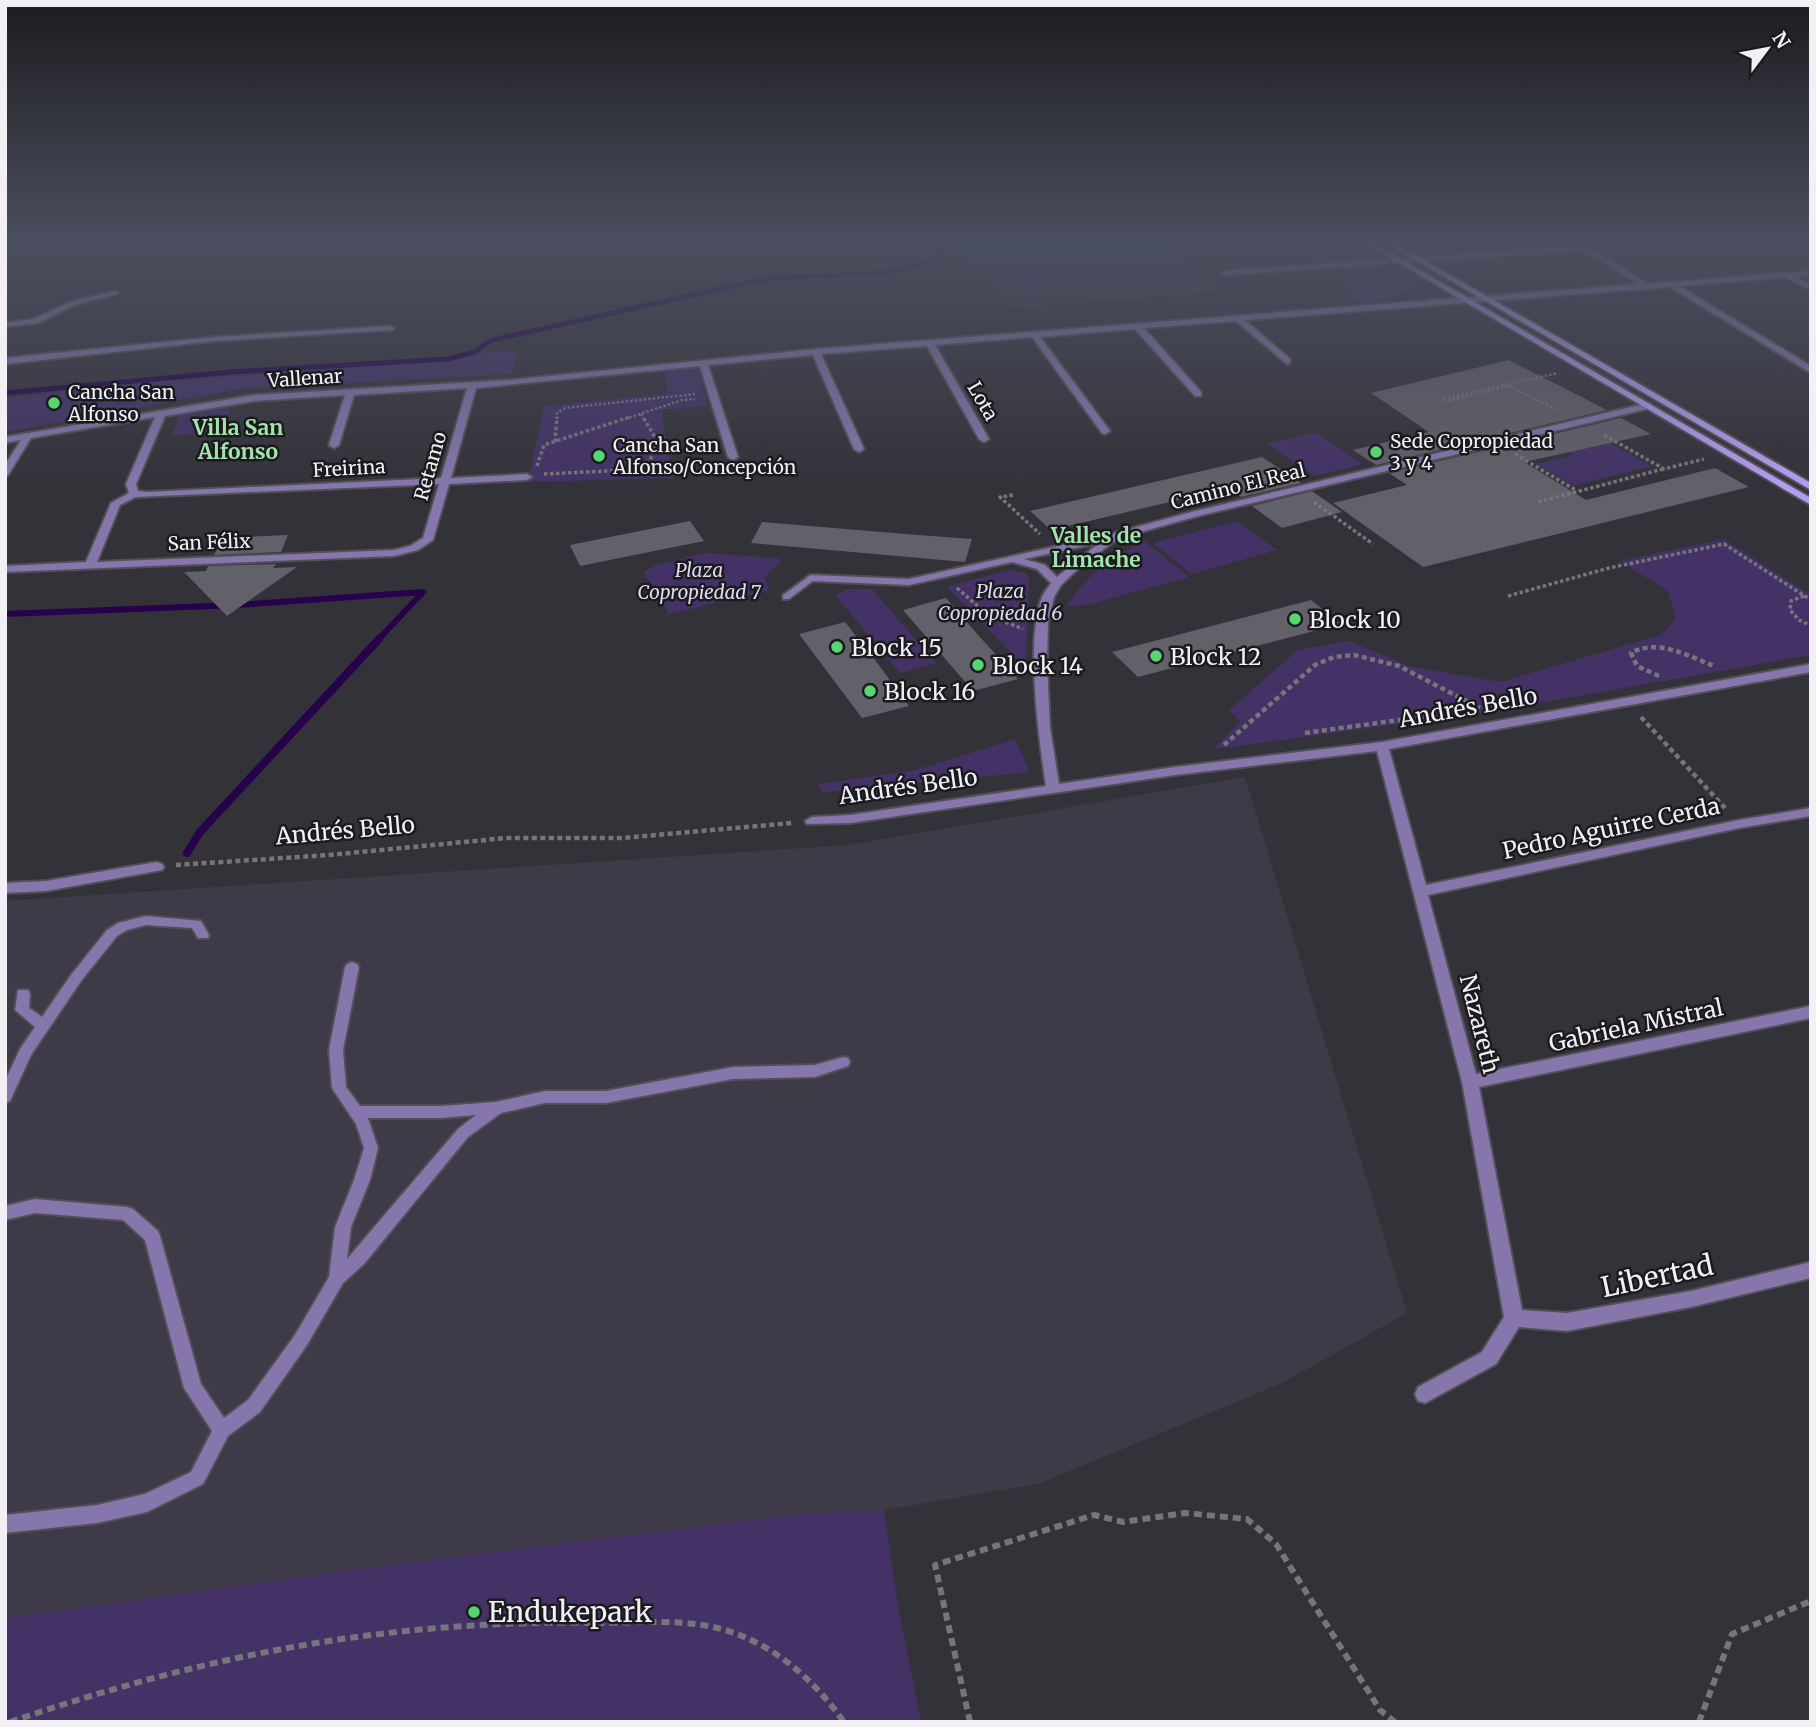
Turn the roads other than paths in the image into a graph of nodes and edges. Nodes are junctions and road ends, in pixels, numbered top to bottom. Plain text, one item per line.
1 (23, 323) edge
2 (1180, 323) edge
3 (1242, 323) edge
4 (1504, 323) edge
5 (1528, 323) edge
6 (1734, 323) edge
7 (5, 325) edge
8 (1137, 326) junction
9 (390, 328) dead end
10 (1034, 335) junction
11 (930, 344) junction
12 (816, 352) junction
13 (1287, 360) dead end
14 (5, 361) edge
15 (703, 363) junction
16 (1811, 370) edge
17 (472, 385) junction
18 (351, 391) junction
19 (1198, 394) dead end
20 (1648, 407) junction
21 (161, 414) junction
22 (1105, 431) dead end
23 (28, 436) junction
24 (984, 439) dead end
25 (5, 440) edge
26 (334, 445) dead end
27 (859, 449) dead end
28 (733, 457) dead end
29 (5, 473) edge
30 (532, 473) road end
31 (443, 480) junction
32 (1811, 487) edge
33 (134, 494) junction
34 (1811, 502) edge
35 (1115, 536) junction
36 (414, 548) joint
37 (1007, 560) junction
38 (91, 564) junction
39 (5, 569) edge
40 (811, 578) joint
41 (1057, 583) junction
42 (786, 597) dead end
43 (1811, 668) edge
44 (1382, 746) junction
45 (1053, 789) junction
46 (1811, 812) edge
47 (812, 821) road end
48 (157, 867) road end
49 (5, 888) edge
50 (1422, 891) junction
51 (203, 935) dead end
52 (352, 967) dead end
53 (23, 994) dead end
54 (1811, 1012) edge
55 (44, 1026) junction
56 (843, 1062) dead end
57 (1470, 1082) junction
58 (5, 1097) edge
59 (497, 1108) junction
60 (356, 1112) junction
61 (5, 1213) edge
62 (1811, 1270) edge
63 (337, 1278) junction
64 (1514, 1318) junction
65 (1425, 1394) dead end
66 (222, 1430) junction
67 (5, 1524) edge

1 - 7 lane
2 - 8 street, Vallenar
3 - 13 street
4 - 20 street
5 - 32 street
6 - 16 street
8 - 10 street, Vallenar
8 - 19 street
9 - 14 street
10 - 11 street, Vallenar
10 - 22 street
11 - 12 street, Vallenar
11 - 24 street, Lota
12 - 15 street, Vallenar
12 - 27 street
15 - 17 street, Vallenar
15 - 28 street
17 - 18 street, Vallenar
17 - 31 street, Retamo
18 - 21 street, Vallenar
18 - 26 street
20 - 34 street
20 - 35 street, Camino El Real
21 - 23 street, Vallenar
21 - 33 street
23 - 25 street, Vallenar
23 - 29 street
30 - 31 street, Freirina
31 - 33 street, Freirina
31 - 36 street, Retamo
33 - 38 street
35 - 37 street
35 - 41 street, Camino El Real
36 - 38 street, San Félix
37 - 40 street
37 - 41 street
38 - 39 street, San Félix
40 - 42 lane
41 - 45 street
43 - 44 street, Andrés Bello
44 - 45 street, Andrés Bello
44 - 50 street, Nazareth
45 - 47 street, Andrés Bello
46 - 50 street, Pedro Aguirre Cerda
48 - 49 street
50 - 57 street, Nazareth
51 - 55 lane
52 - 60 lane
53 - 55 lane
54 - 57 street, Gabriela Mistral
55 - 58 lane
56 - 59 lane
57 - 64 street, Nazareth
59 - 60 lane
59 - 63 lane
60 - 63 lane
61 - 66 lane
62 - 64 street, Libertad
63 - 66 lane
64 - 65 street
66 - 67 lane

